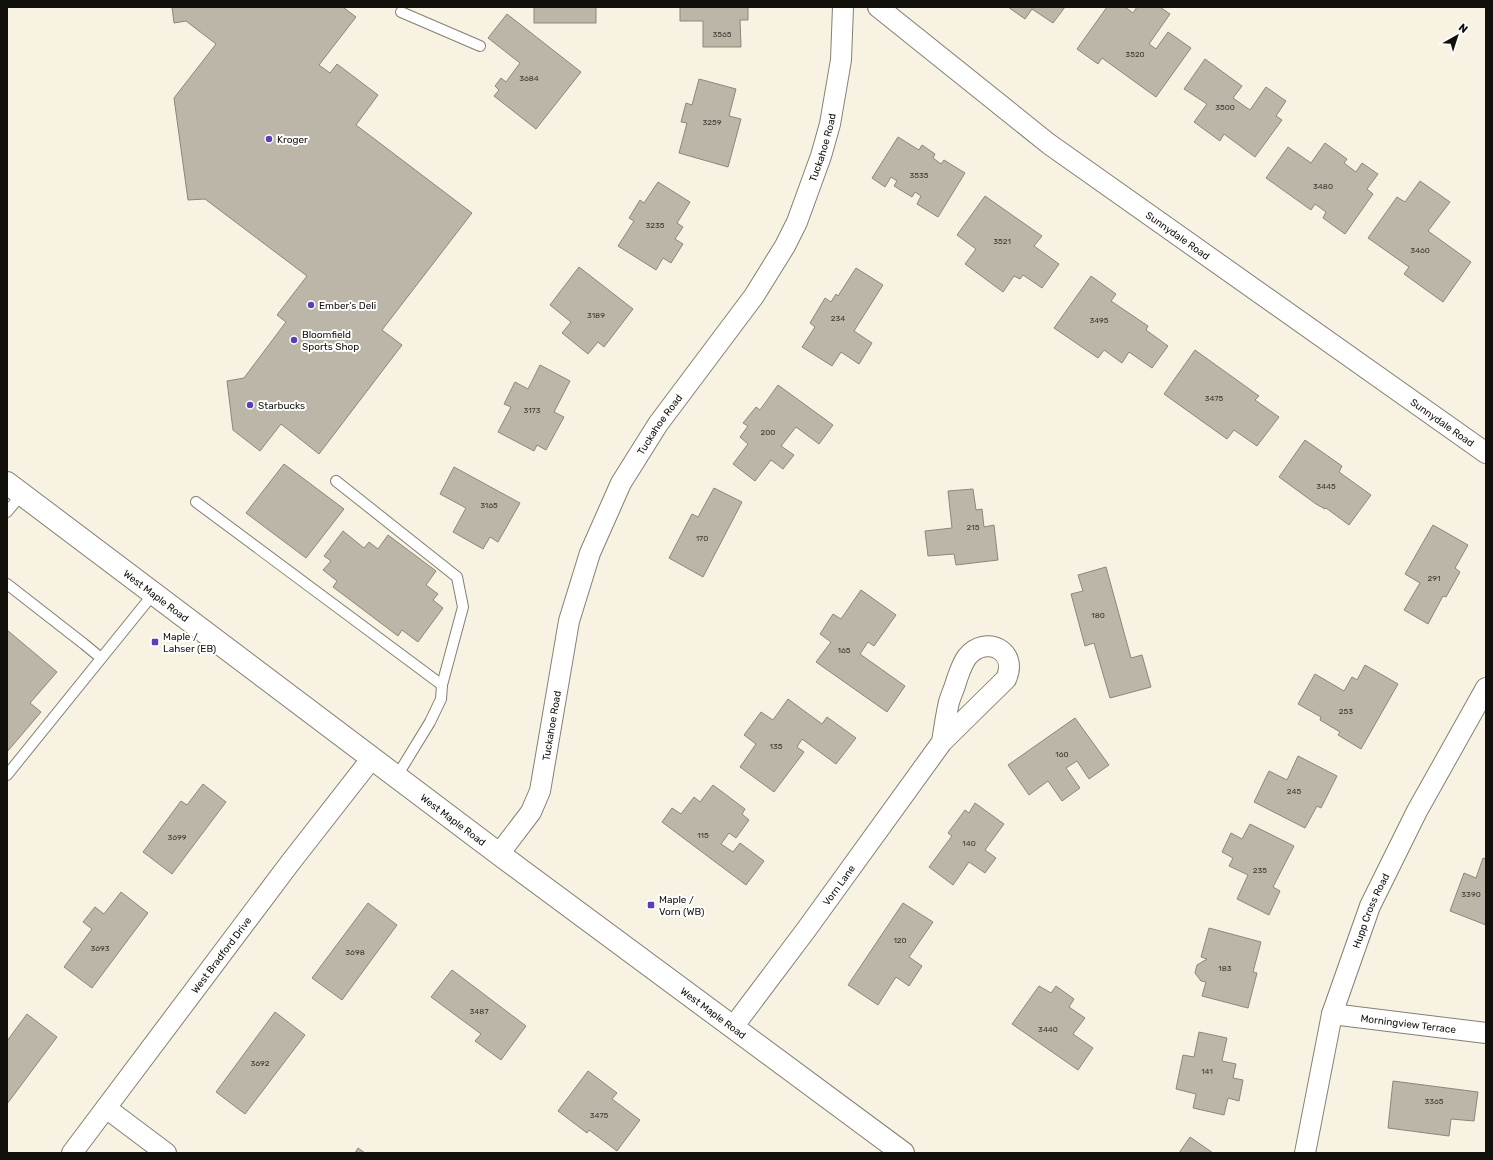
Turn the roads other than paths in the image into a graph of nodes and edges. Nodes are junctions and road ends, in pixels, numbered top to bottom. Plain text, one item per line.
1 (843, 7) edge
2 (878, 7) edge
3 (401, 12) dead end
4 (480, 46) dead end
5 (1486, 453) edge
6 (336, 480) dead end
7 (15, 489) edge
8 (196, 502) dead end
9 (7, 512) edge
10 (7, 584) edge
11 (154, 593) junction
12 (101, 658) junction
13 (442, 685) junction
14 (1486, 688) edge
15 (942, 742) dead end
16 (372, 758) junction
17 (7, 775) edge
18 (397, 776) junction
19 (499, 854) junction
20 (1332, 1014) junction
21 (733, 1027) junction
22 (1486, 1033) edge
23 (106, 1108) junction
24 (72, 1153) edge
25 (166, 1153) edge
26 (903, 1153) edge
27 (1305, 1153) edge

1 - 19 street, Tuckahoe Road
2 - 5 street, Sunnydale Road
3 - 4 lane
6 - 13 lane
7 - 9 lane
7 - 11 main road, West Maple Road
8 - 13 lane
10 - 12 lane
11 - 12 lane
11 - 16 main road, West Maple Road
12 - 17 lane
13 - 18 lane
14 - 20 street, Hupp Cross Road
15 - 21 street, Vorn Lane
16 - 18 main road, West Maple Road
16 - 23 street, West Bradford Drive
18 - 19 main road, West Maple Road
19 - 21 main road, West Maple Road
20 - 22 street, Morningview Terrace
20 - 27 street, Hupp Cross Road
21 - 26 main road, West Maple Road
23 - 24 street, West Bradford Drive
23 - 25 street

